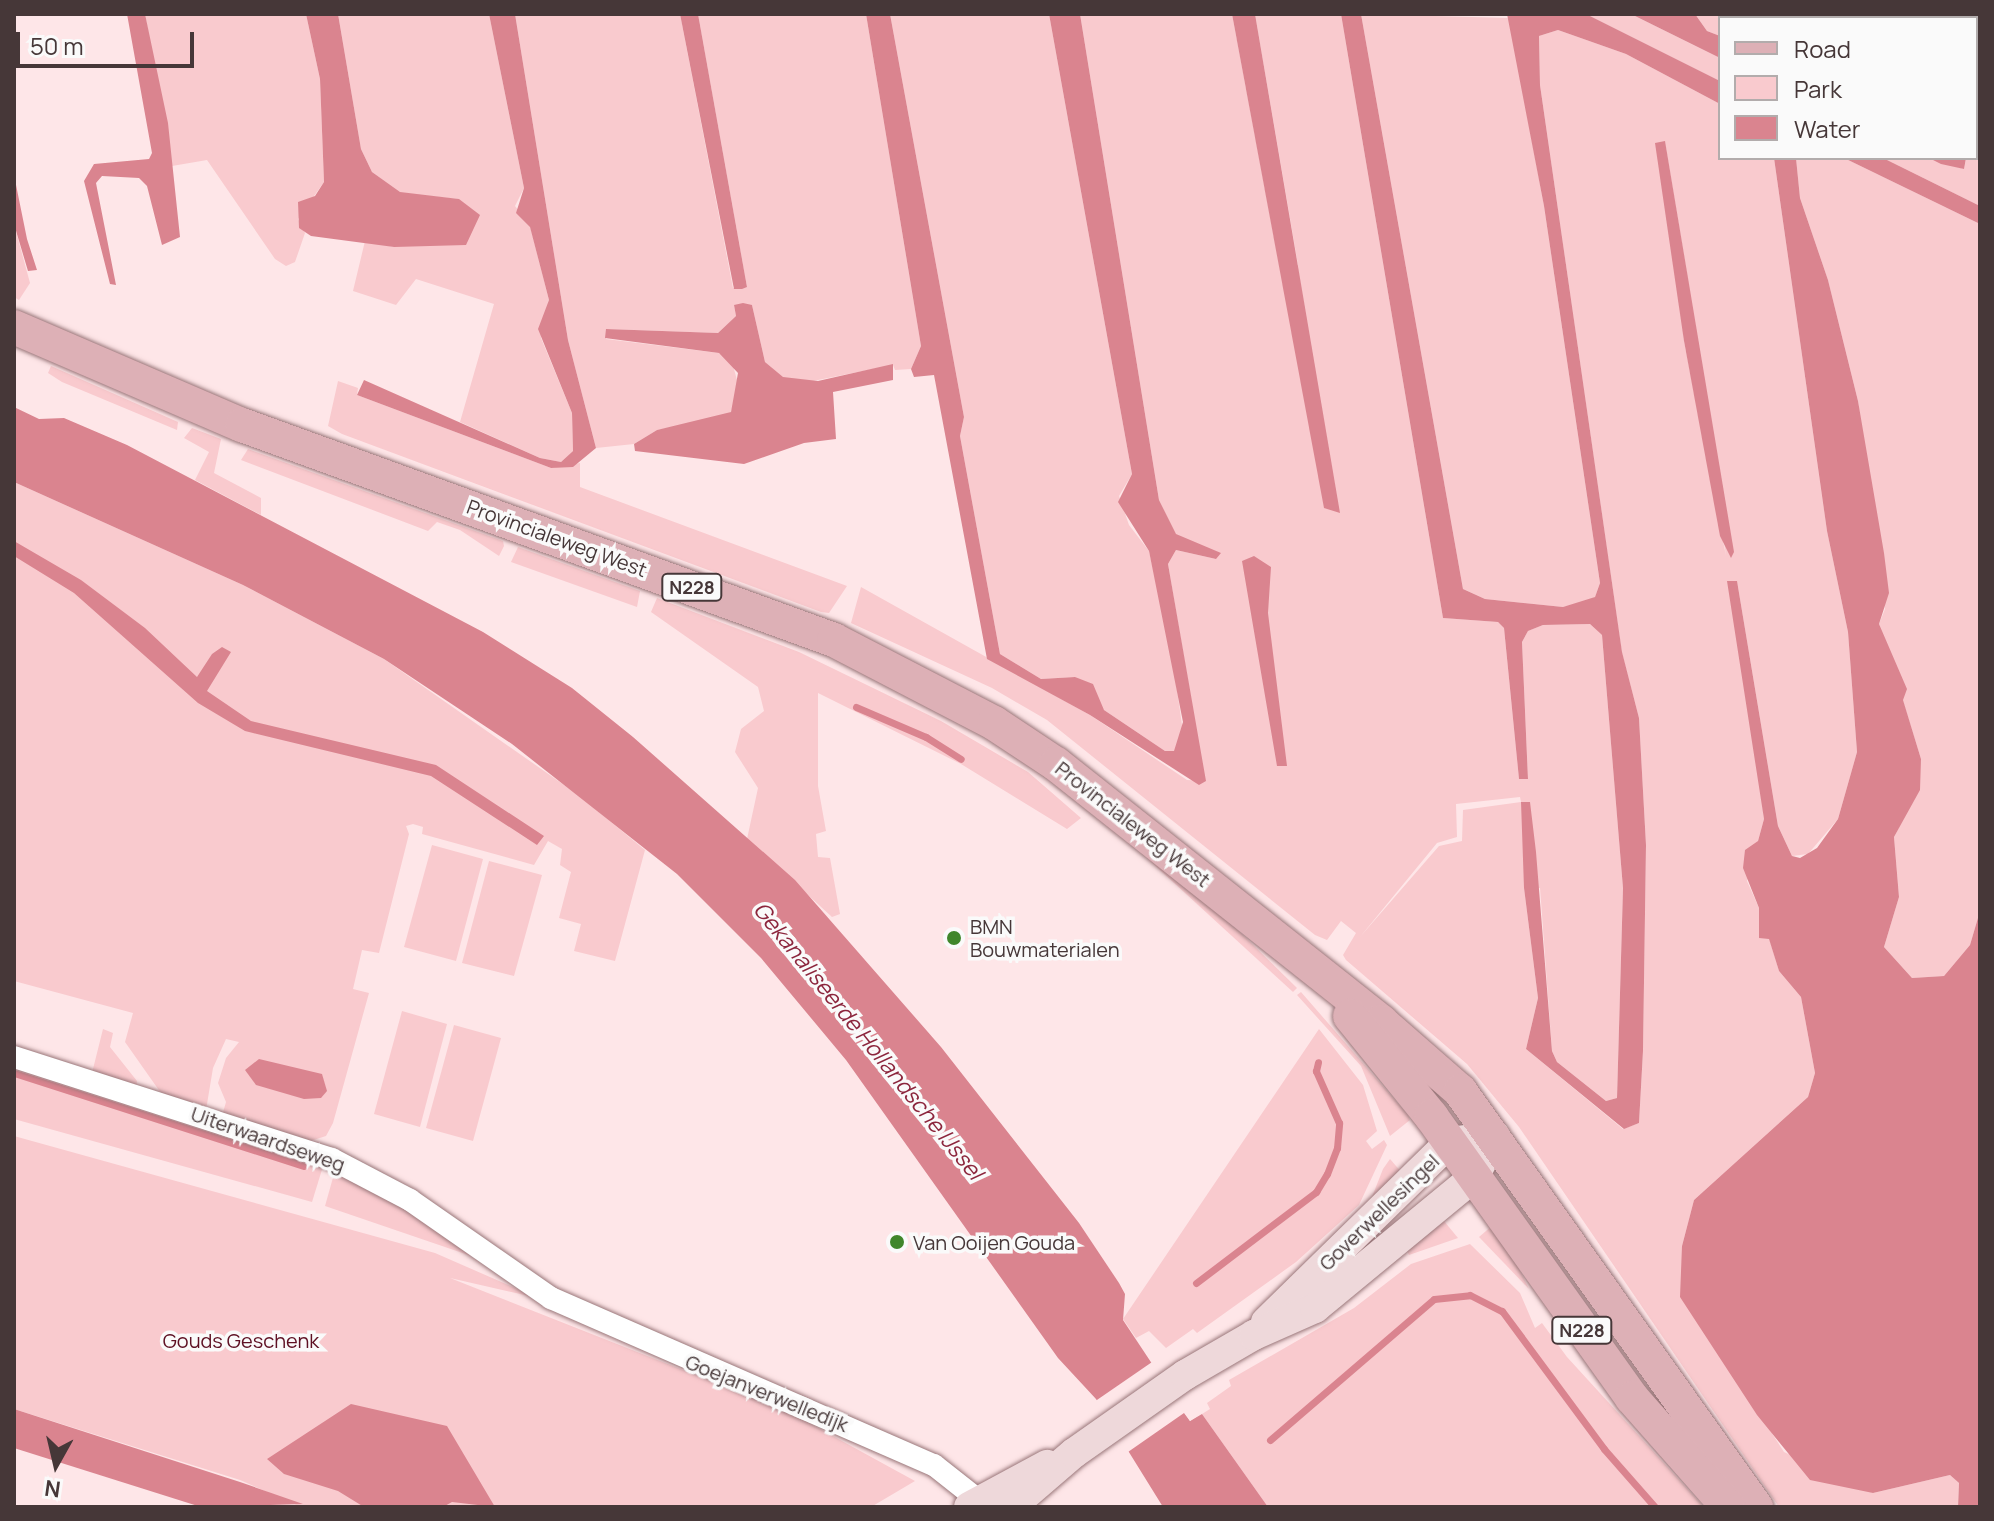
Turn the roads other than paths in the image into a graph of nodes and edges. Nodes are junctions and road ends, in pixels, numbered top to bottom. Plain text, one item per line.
1 (14, 327) edge
2 (1307, 963) junction
3 (14, 1057) edge
4 (1495, 1136) junction
5 (1450, 1142) junction
6 (1474, 1177) junction
7 (540, 1292) joint
8 (1254, 1335) junction
9 (1074, 1453) junction
10 (978, 1505) edge
11 (1011, 1507) edge
12 (1728, 1507) edge
13 (1756, 1507) edge

1 - 2 main road, Provincialeweg West / N228
2 - 4 main road, Provincialeweg West / N228
2 - 5 main road, Provincialeweg West / N228
3 - 7 street, Uiterwaardseweg
4 - 5 main road, Goverwellesingel
4 - 6 main road, Goverwellesingel
4 - 13 main road, Provincialeweg West / N228
5 - 6 main road, Provincialeweg West / N228
5 - 8 main road, Goverwellesingel
6 - 8 main road, Goverwellesingel
6 - 12 main road, Provincialeweg West / N228
7 - 10 street, Goejanverwelledijk
8 - 9 main road, Goverwellesingel
9 - 10 main road, Goverwellesingel
9 - 11 main road, Goverwellesingel

